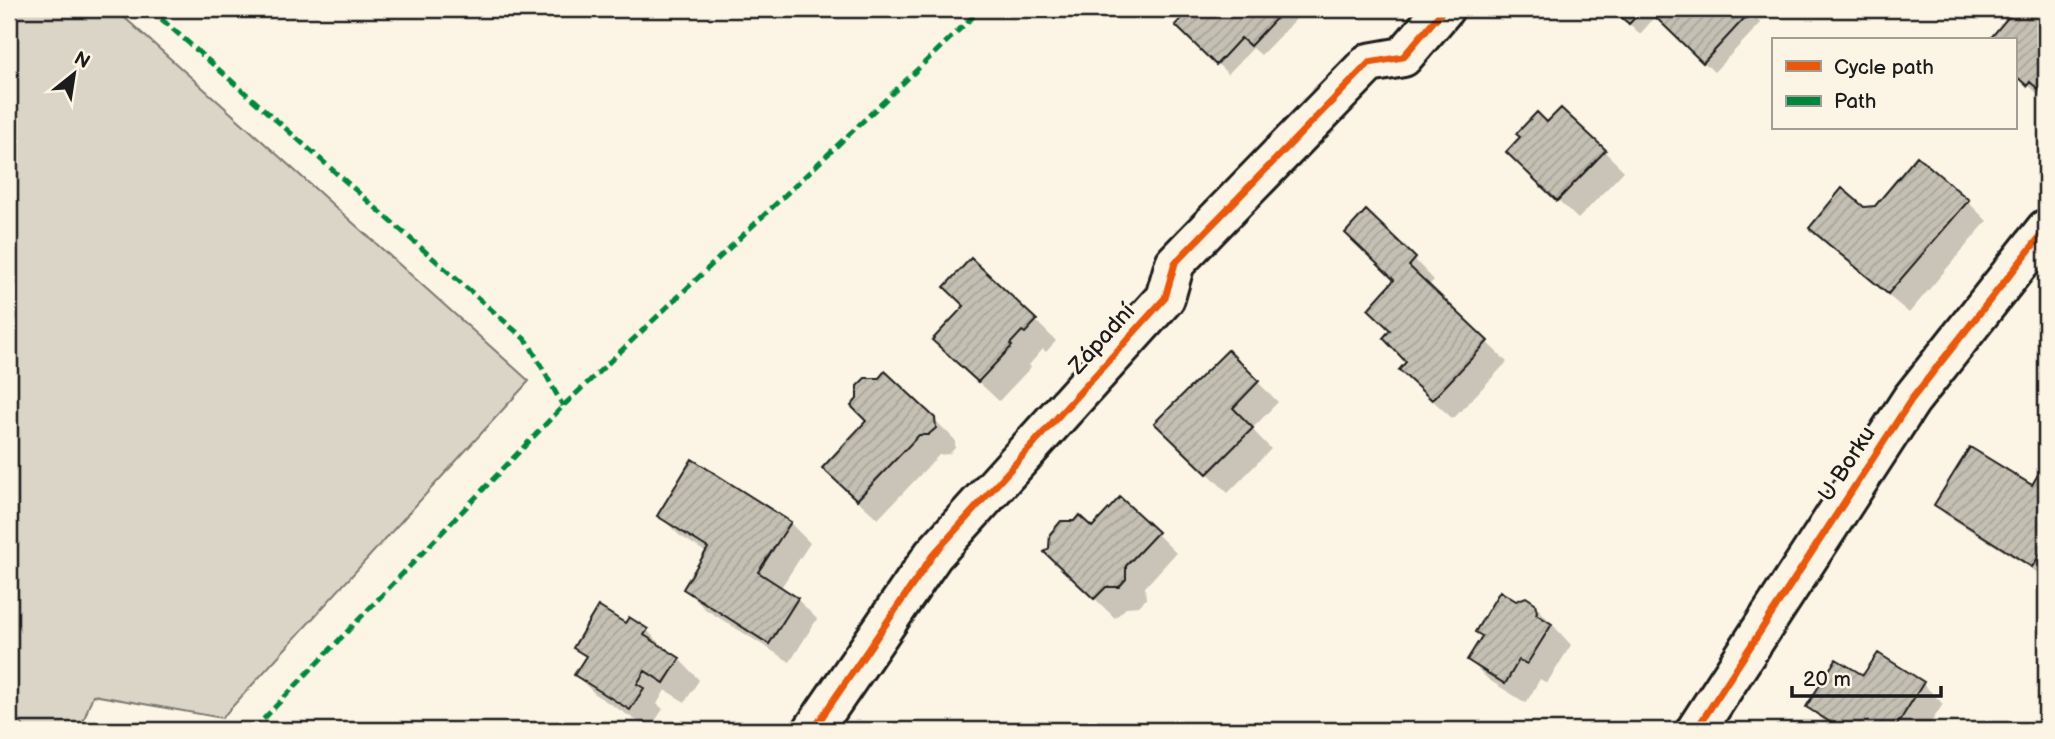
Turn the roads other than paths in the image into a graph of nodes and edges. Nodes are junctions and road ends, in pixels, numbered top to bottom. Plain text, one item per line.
1 (1444, 9) edge
2 (2046, 229) edge
3 (813, 730) edge
4 (1696, 730) edge

1 - 3 street, Západní
2 - 4 street, U Borku

